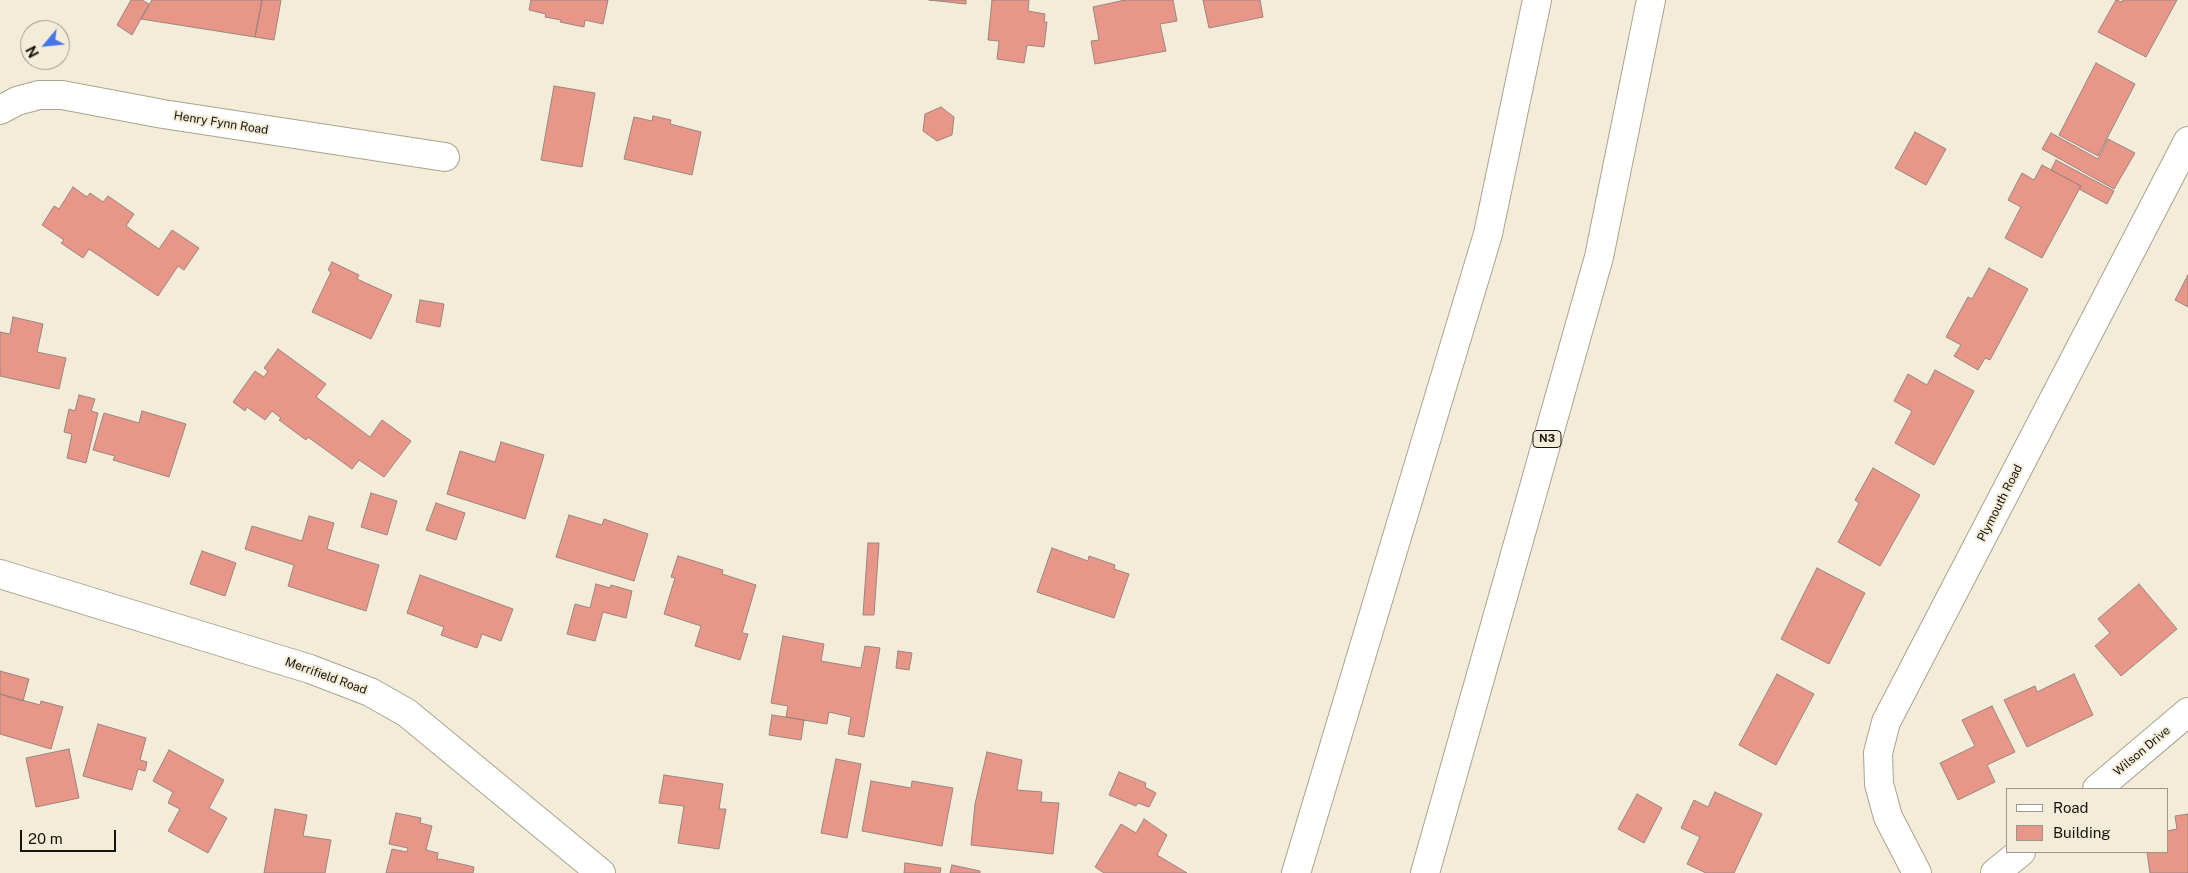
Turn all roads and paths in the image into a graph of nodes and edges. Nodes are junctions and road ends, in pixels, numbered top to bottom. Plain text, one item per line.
1 (1537, 0) edge
2 (1651, 0) edge
3 (0, 110) edge
4 (2188, 141) edge
5 (445, 157) dead end
6 (0, 574) edge
7 (2188, 712) edge
8 (2098, 788) edge
9 (2020, 853) edge
10 (601, 873) edge
11 (1296, 873) edge
12 (1425, 873) edge
13 (1917, 873) edge
14 (1995, 873) edge

1 - 11 main road
2 - 12 main road, N3
3 - 5 main road, Henry Fynn Road
4 - 13 main road, Plymouth Road
6 - 10 main road, Merrifield Road
7 - 8 main road, Wilson Drive
9 - 14 main road

